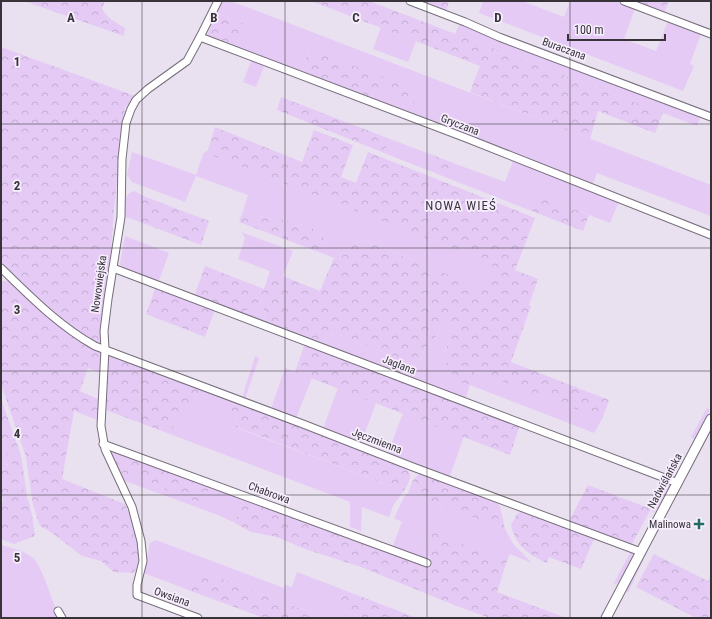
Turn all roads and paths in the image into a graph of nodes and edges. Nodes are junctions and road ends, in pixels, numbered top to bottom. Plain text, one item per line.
1 (218, 1) edge
2 (410, 1) edge
3 (624, 1) edge
4 (711, 34) edge
5 (200, 38) junction
6 (711, 117) edge
7 (711, 235) edge
8 (1, 268) edge
9 (113, 268) junction
10 (105, 349) junction
11 (711, 419) edge
12 (708, 434) edge
13 (103, 444) junction
14 (678, 483) junction
15 (641, 552) junction
16 (428, 563) dead end
17 (139, 596) joint
18 (58, 611) dead end
19 (62, 618) edge
20 (198, 618) edge
21 (606, 618) edge

1 - 5 street, Nowowiejska
2 - 6 street, Buraczana
3 - 4 street
5 - 7 street, Gryczana
5 - 9 street, Nowowiejska
8 - 10 street, Jęczmienna
9 - 10 street, Nowowiejska
9 - 14 street, Jaglana
10 - 13 street, Nowowiejska
10 - 15 street, Jęczmienna
11 - 12 main road, Nadwiślańska
12 - 14 main road, Nadwiślańska
13 - 16 street, Chabrowa
13 - 17 street, Nowowiejska
14 - 15 main road, Nadwiślańska
15 - 21 main road, Nadwiślańska
17 - 20 street, Owsiana
18 - 19 street

